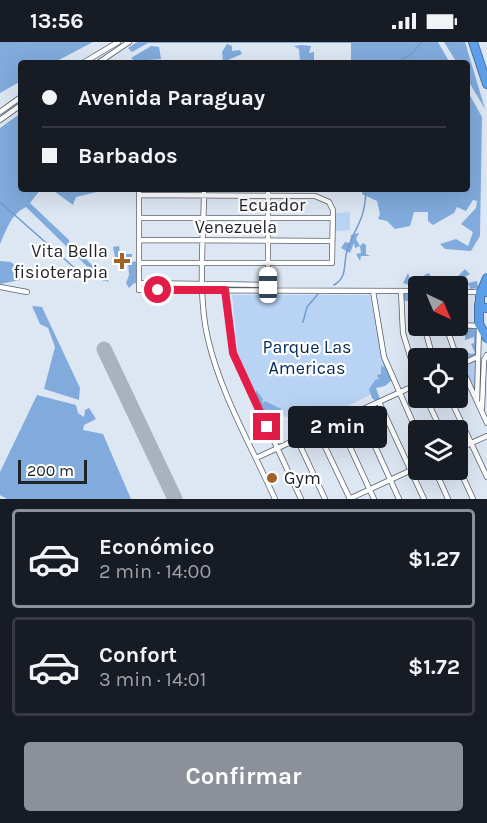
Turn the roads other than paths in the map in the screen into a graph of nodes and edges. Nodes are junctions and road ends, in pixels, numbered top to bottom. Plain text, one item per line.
1 (118, 42) edge
2 (129, 42) edge
3 (473, 42) edge
4 (88, 60) edge
5 (102, 60) edge
6 (487, 84) edge
7 (18, 99) edge
8 (18, 107) edge
9 (0, 112) edge
10 (0, 120) edge
11 (268, 192) edge
12 (284, 192) edge
13 (298, 192) edge
14 (139, 195) joint
15 (204, 195) junction
16 (268, 196) junction
17 (284, 196) junction
18 (298, 196) junction
19 (139, 218) junction
20 (204, 218) junction
21 (268, 218) junction
22 (332, 218) junction
23 (139, 240) junction
24 (204, 241) junction
25 (268, 241) junction
26 (332, 241) junction
27 (139, 263) junction
28 (204, 263) junction
29 (268, 263) junction
30 (487, 278) edge
31 (139, 283) junction
32 (0, 287) edge
33 (204, 287) junction
34 (268, 288) junction
35 (225, 290) junction
36 (373, 291) junction
37 (401, 291) junction
38 (408, 291) edge
39 (27, 292) dead end
40 (481, 298) edge
41 (479, 324) junction
42 (468, 325) edge
43 (487, 338) edge
44 (408, 350) edge
45 (487, 355) edge
46 (477, 357) junction
47 (468, 360) edge
48 (468, 379) edge
49 (408, 388) edge
50 (398, 393) junction
51 (481, 400) edge
52 (379, 402) junction
53 (455, 408) edge
54 (358, 411) junction
55 (484, 413) edge
56 (411, 420) edge
57 (338, 421) junction
58 (487, 423) edge
59 (317, 430) junction
60 (487, 436) edge
61 (297, 439) junction
62 (471, 443) junction
63 (468, 444) edge
64 (277, 449) junction
65 (256, 458) junction
66 (408, 465) edge
67 (408, 472) edge
68 (487, 477) edge
69 (390, 480) junction
70 (415, 480) edge
71 (439, 480) edge
72 (464, 480) edge
73 (370, 490) junction
74 (275, 499) edge
75 (301, 499) edge
76 (325, 499) edge
77 (350, 499) edge
78 (374, 499) edge
79 (399, 499) edge
80 (424, 499) edge
81 (448, 499) edge
82 (473, 499) edge

1 - 4 street
2 - 5 street
3 - 6 highway
7 - 9 street
8 - 10 street
11 - 16 street
12 - 17 street
13 - 18 street
14 - 15 street
14 - 19 street
15 - 16 street
15 - 20 street
16 - 17 street
16 - 21 street
17 - 18 street
18 - 22 street
19 - 20 street, Ecuador
19 - 23 street
20 - 21 street, Ecuador
20 - 24 street
21 - 22 street, Ecuador
21 - 25 street
22 - 26 street
23 - 24 street, Venezuela
23 - 27 street
24 - 25 street, Venezuela
24 - 28 street
25 - 26 street, Venezuela
25 - 29 street
26 - 29 street
27 - 28 street
27 - 31 street
28 - 29 street
28 - 33 street
29 - 34 street
30 - 40 highway
31 - 33 street
31 - 33 street
32 - 39 street
33 - 34 street
33 - 35 street
33 - 65 street
34 - 35 street
34 - 36 street
35 - 64 street
36 - 37 street
36 - 50 street
37 - 38 street
37 - 44 street
40 - 41 highway
41 - 42 street
41 - 43 highway
41 - 46 street
45 - 51 street
46 - 47 street
46 - 51 street
48 - 51 street
49 - 50 street
50 - 52 street
50 - 56 street
51 - 55 street
52 - 54 street
52 - 66 street
53 - 62 street
54 - 57 street
54 - 69 street
55 - 58 street
57 - 59 street
57 - 73 street
59 - 61 street
59 - 77 street
60 - 62 street
61 - 64 street
61 - 76 street
62 - 63 street
62 - 68 street
64 - 65 street
64 - 75 street
65 - 74 street
67 - 69 street
69 - 73 street
69 - 79 street
70 - 80 street
71 - 81 street
72 - 82 street
73 - 77 street
73 - 78 street

